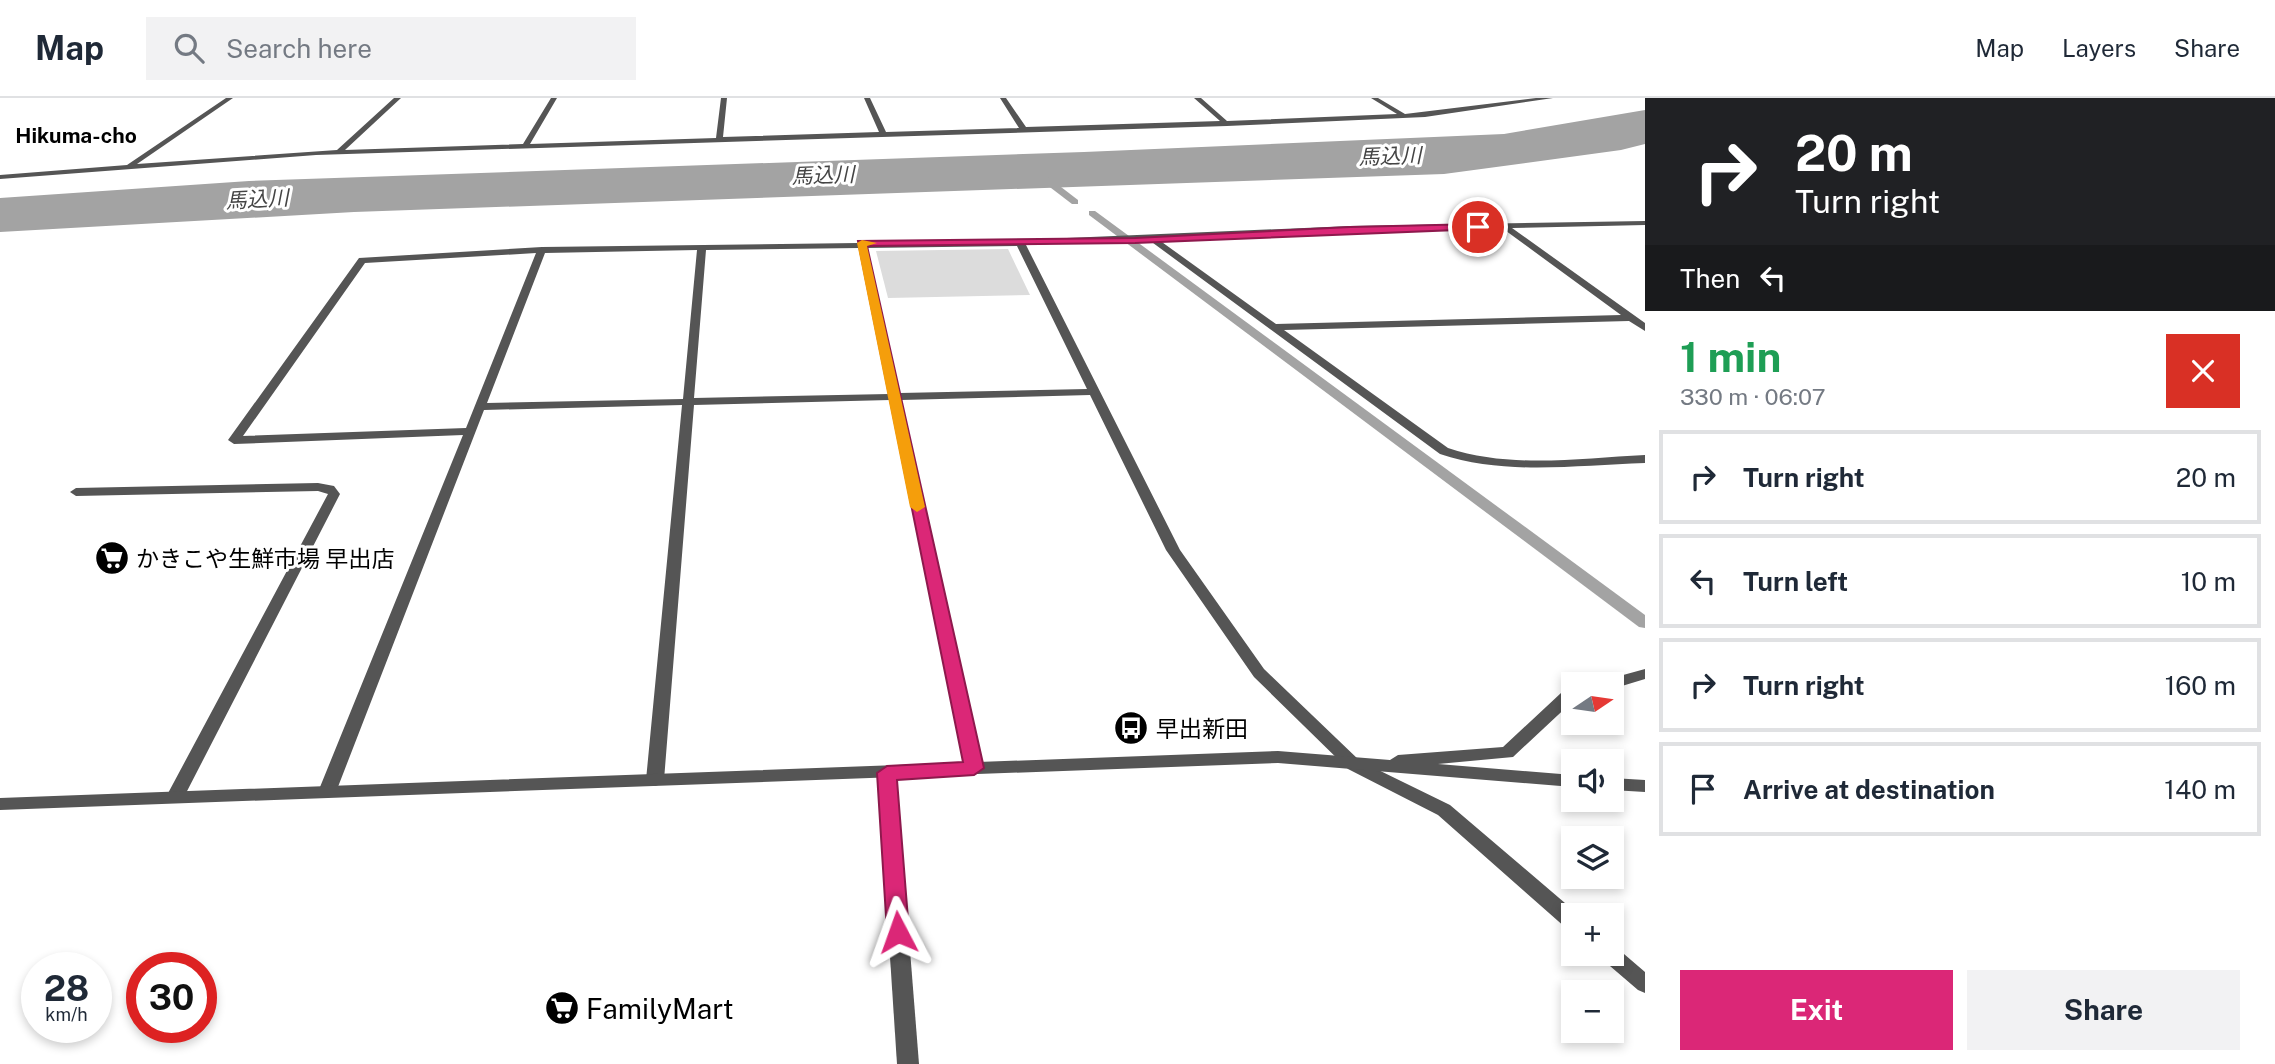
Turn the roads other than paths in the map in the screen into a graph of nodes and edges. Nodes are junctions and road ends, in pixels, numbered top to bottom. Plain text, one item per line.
1 (230, 98) edge
2 (398, 98) edge
3 (554, 98) edge
4 (724, 98) edge
5 (867, 98) edge
6 (1003, 98) edge
7 (1197, 98) edge
8 (1374, 98) edge
9 (1550, 98) edge
10 (1405, 116) junction
11 (1227, 124) junction
12 (1024, 130) junction
13 (883, 134) junction
14 (719, 139) junction
15 (526, 145) junction
16 (338, 152) junction
17 (127, 167) junction
18 (0, 177) edge
19 (1645, 223) edge
20 (1504, 226) junction
21 (1153, 240) junction
22 (862, 243) junction
23 (1020, 243) junction
24 (702, 247) junction
25 (542, 250) junction
26 (1630, 318) junction
27 (1273, 327) junction
28 (1645, 328) edge
29 (1093, 392) junction
30 (893, 398) junction
31 (688, 405) junction
32 (480, 407) junction
33 (470, 431) junction
34 (1645, 459) edge
35 (76, 492) dead end
36 (1645, 674) edge
37 (1624, 680) edge
38 (1561, 703) edge
39 (1354, 765) junction
40 (974, 768) junction
41 (887, 773) junction
42 (655, 779) junction
43 (1561, 780) edge
44 (1624, 785) edge
45 (1645, 786) edge
46 (327, 792) junction
47 (175, 797) junction
48 (0, 804) edge
49 (1561, 912) edge
50 (1624, 966) edge
51 (1645, 984) edge
52 (908, 1064) edge

1 - 17 street
2 - 16 street
3 - 15 street
4 - 14 street
5 - 13 street
6 - 12 street
7 - 11 street
8 - 10 street
9 - 10 street
10 - 11 street
11 - 12 street
12 - 13 street
13 - 14 street
14 - 15 street
15 - 16 street
16 - 17 street
17 - 18 street
19 - 20 street
20 - 21 street
20 - 26 street
21 - 23 street
21 - 27 street
22 - 23 street
22 - 24 street
22 - 30 street
23 - 29 street
24 - 25 street
24 - 31 street
25 - 32 street
25 - 33 street
26 - 27 street
26 - 28 street
27 - 34 street
29 - 30 street
29 - 39 street
30 - 31 street
30 - 40 street
31 - 32 street
31 - 42 street
32 - 33 street
33 - 46 street
35 - 47 street
36 - 37 street
38 - 39 street
39 - 40 street
39 - 43 street
39 - 49 street
40 - 41 street
41 - 42 street
41 - 52 street
42 - 46 street
44 - 45 street
46 - 47 street
47 - 48 street
50 - 51 street

